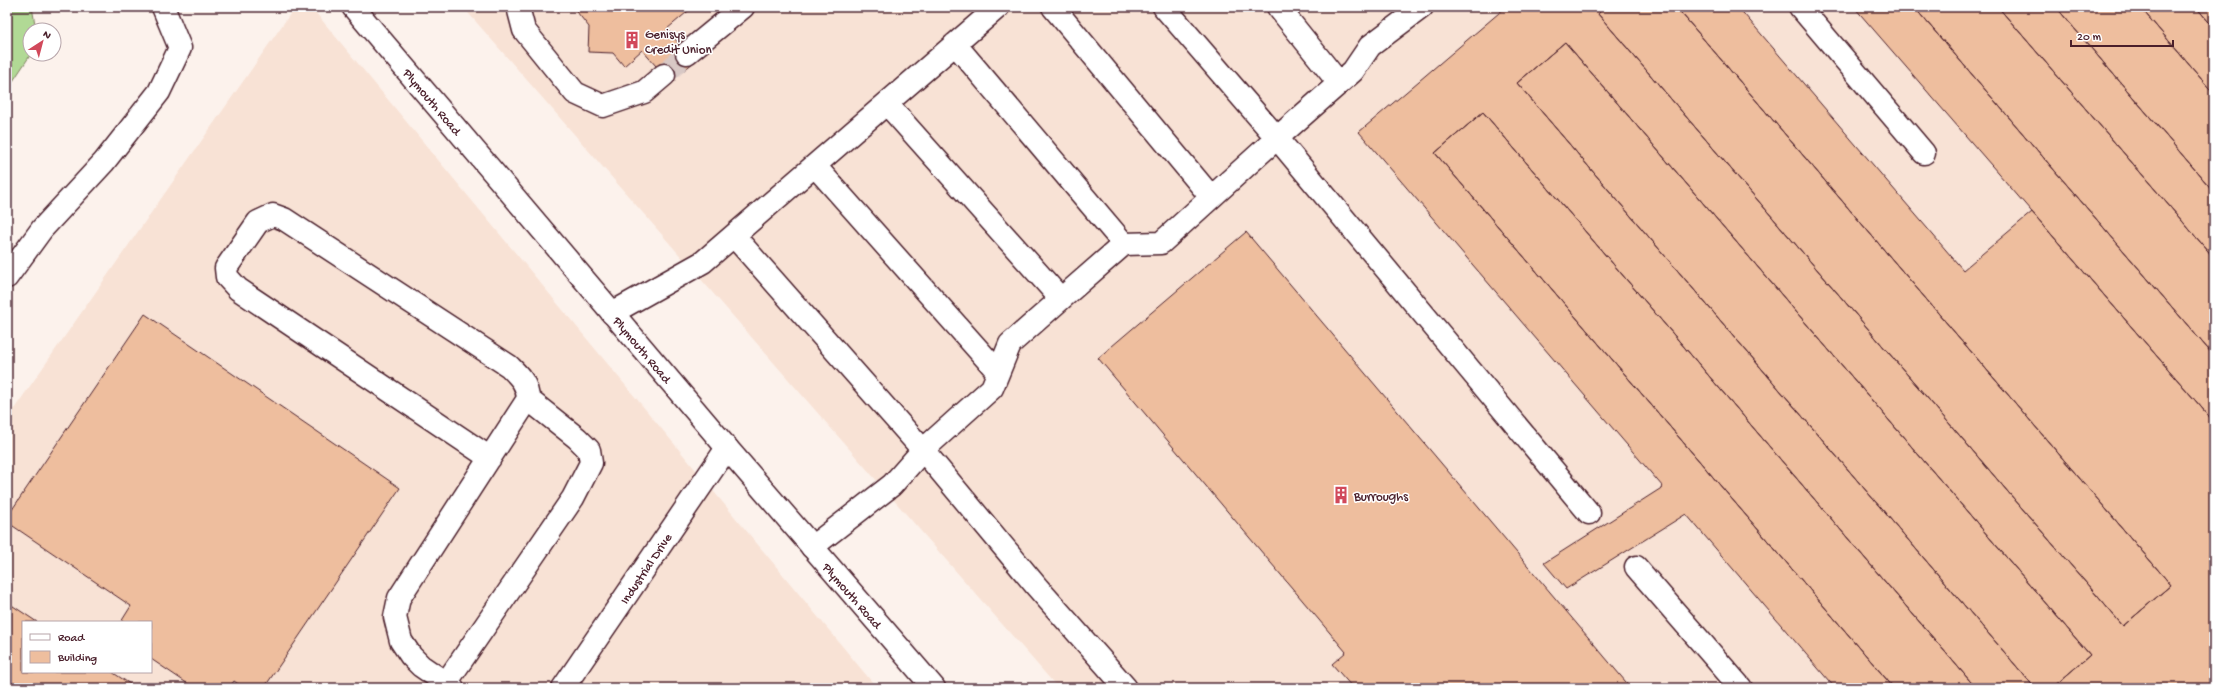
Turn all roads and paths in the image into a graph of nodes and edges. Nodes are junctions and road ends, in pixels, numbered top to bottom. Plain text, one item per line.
1 (163, 7) edge
2 (354, 7) edge
3 (518, 7) edge
4 (743, 7) edge
5 (998, 7) edge
6 (1053, 7) edge
7 (1164, 7) edge
8 (1278, 7) edge
9 (1422, 7) edge
10 (1800, 7) edge
11 (955, 44) junction
12 (687, 53) tunnel mouth
13 (664, 75) tunnel mouth
14 (1339, 83) junction
15 (887, 104) junction
16 (1277, 138) junction
17 (1924, 153) dead end
18 (815, 166) junction
19 (1211, 198) junction
20 (734, 236) junction
21 (1124, 244) junction
22 (7, 278) edge
23 (1061, 299) junction
24 (612, 313) junction
25 (998, 372) junction
26 (528, 399) junction
27 (727, 448) junction
28 (923, 450) junction
29 (490, 458) junction
30 (1589, 514) dead end
31 (812, 547) junction
32 (1636, 567) dead end
33 (449, 686) edge
34 (563, 688) edge
35 (934, 688) edge
36 (1126, 688) edge
37 (1741, 688) edge

1 - 22 main road
2 - 24 main road, Plymouth Road
3 - 13 main road
4 - 12 main road
5 - 11 main road
6 - 19 main road
7 - 16 main road
8 - 14 main road
9 - 14 main road
10 - 17 main road
11 - 15 main road
11 - 21 main road
14 - 16 main road
15 - 18 main road
15 - 23 main road
16 - 19 main road
16 - 30 main road
18 - 20 main road
18 - 25 main road
19 - 21 main road
20 - 24 main road
20 - 28 main road
21 - 23 main road
23 - 25 main road
24 - 27 main road, Plymouth Road
25 - 28 main road
26 - 29 main road
26 - 29 main road
26 - 33 main road
27 - 31 main road, Plymouth Road
27 - 34 main road, Industrial Drive
28 - 31 main road
28 - 36 main road
29 - 33 main road
31 - 35 main road, Plymouth Road
32 - 37 main road

